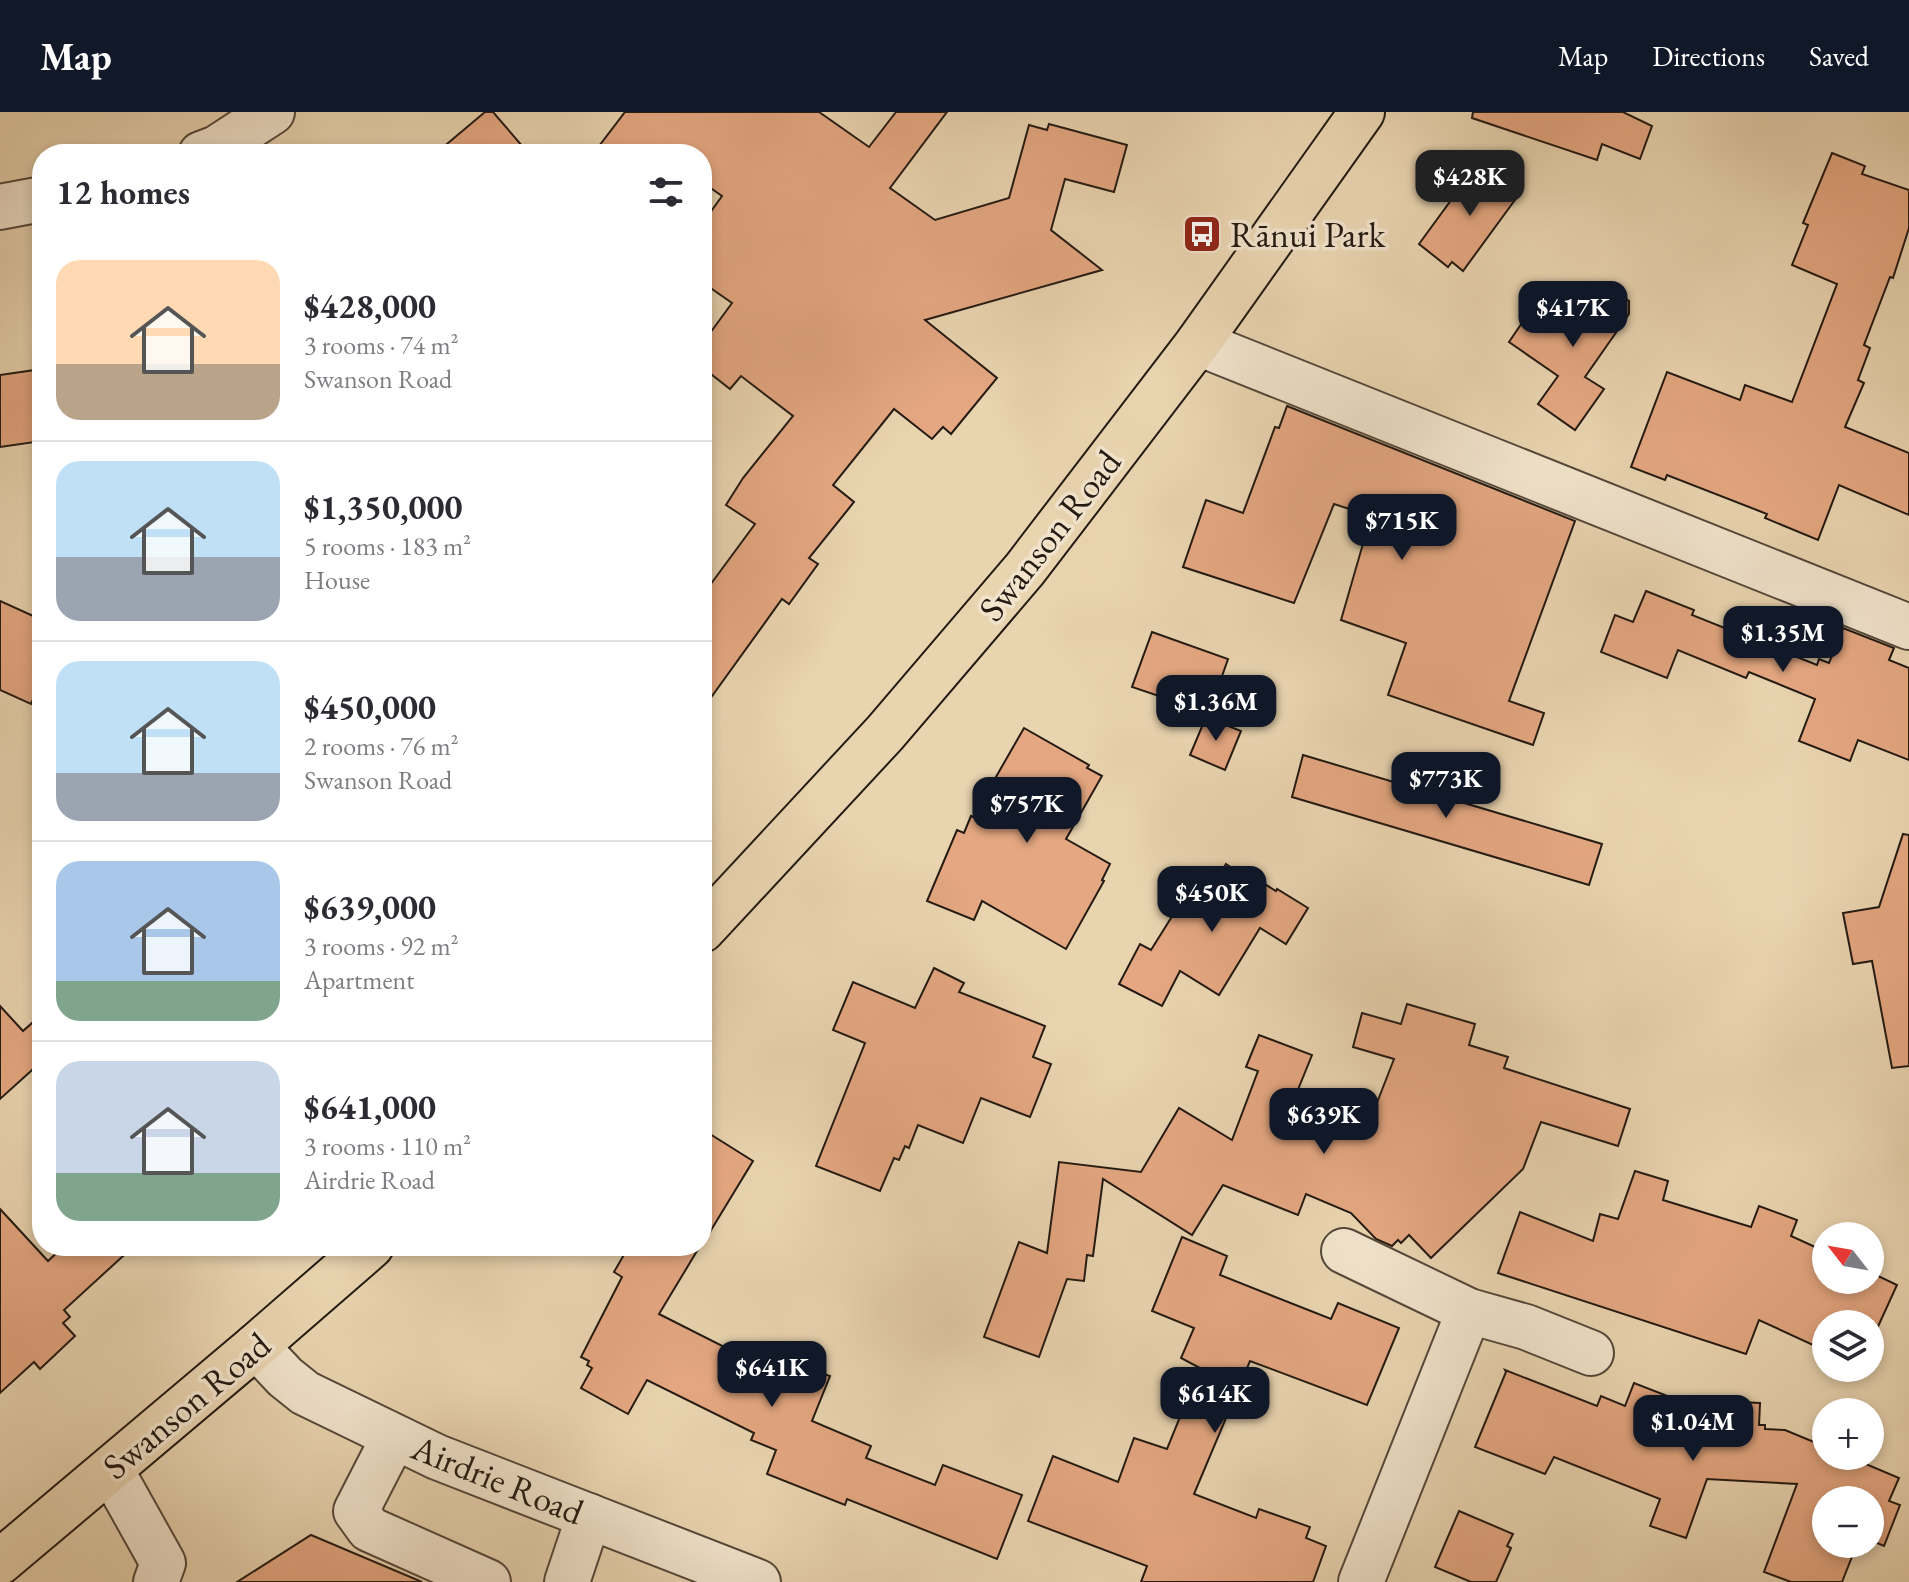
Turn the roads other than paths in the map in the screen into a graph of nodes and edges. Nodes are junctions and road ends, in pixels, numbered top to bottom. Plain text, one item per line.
1 (272, 112) edge
2 (1362, 112) edge
3 (223, 144) edge
4 (32, 201) edge
5 (0, 207) edge
6 (1198, 343) junction
7 (1909, 627) edge
8 (712, 919) edge
9 (1344, 1251) dead end
10 (360, 1256) edge
11 (1469, 1311) junction
12 (256, 1346) junction
13 (1591, 1353) dead end
14 (394, 1437) junction
15 (111, 1470) junction
16 (589, 1516) junction
17 (0, 1562) edge
18 (156, 1582) edge
19 (488, 1582) edge
20 (567, 1582) edge
21 (758, 1582) edge
22 (1361, 1582) edge

1 - 3 street
2 - 6 main road, Swanson Road
4 - 5 street
6 - 7 street
6 - 8 main road, Swanson Road
9 - 11 street
10 - 12 main road, Swanson Road
11 - 13 street
11 - 22 street
12 - 14 street, Airdrie Road
12 - 15 main road, Swanson Road
14 - 16 street, Airdrie Road
14 - 19 street
15 - 17 main road, Swanson Road
15 - 18 street
16 - 20 street
16 - 21 street, Airdrie Road

